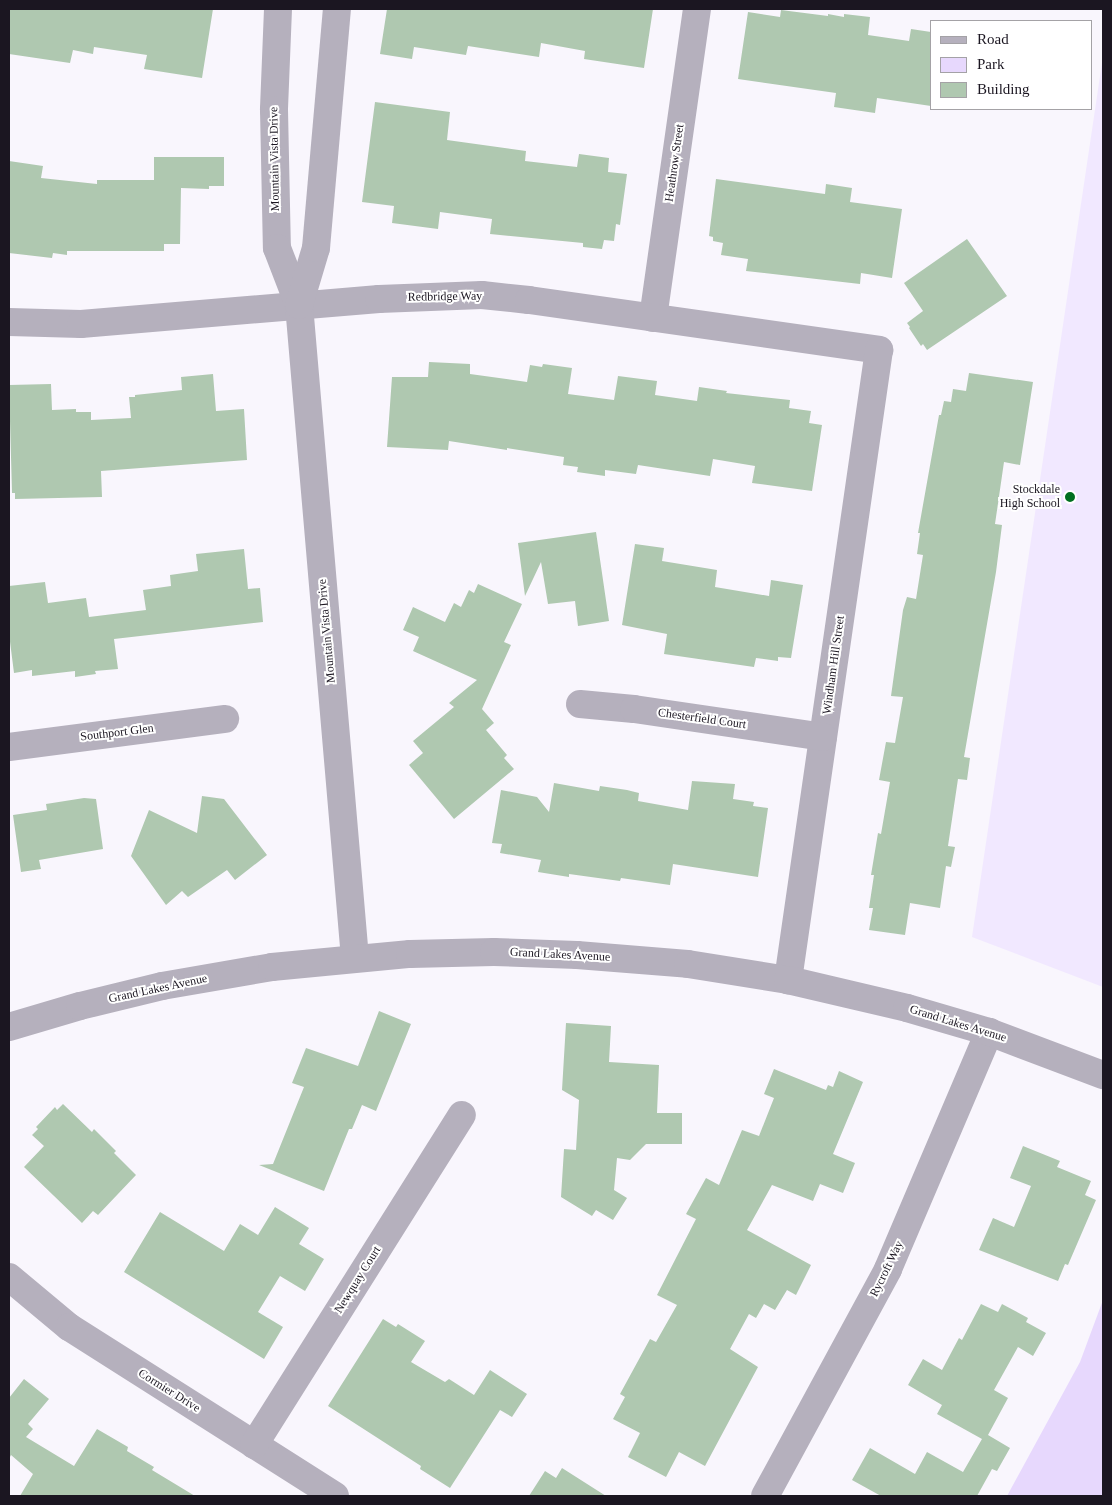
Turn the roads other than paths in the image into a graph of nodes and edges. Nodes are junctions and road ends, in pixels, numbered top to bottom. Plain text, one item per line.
1 (278, 9) edge
2 (337, 9) edge
3 (697, 9) edge
4 (299, 305) junction
5 (653, 318) junction
6 (9, 322) edge
7 (879, 350) joint
8 (580, 704) dead end
9 (225, 719) dead end
10 (823, 737) junction
11 (9, 747) edge
12 (355, 958) junction
13 (788, 980) junction
14 (9, 1027) edge
15 (989, 1032) junction
16 (1103, 1075) edge
17 (462, 1116) dead end
18 (9, 1277) edge
19 (254, 1445) junction
20 (335, 1496) edge
21 (765, 1496) edge

1 - 4 street, Mountain Vista Drive
2 - 4 street, Mountain Vista Drive
3 - 5 street, Heathrow Street
4 - 5 street, Redbridge Way
4 - 6 street, Redbridge Way
4 - 12 street, Mountain Vista Drive
5 - 7 street, Redbridge Way
7 - 10 street, Windham Hill Street
8 - 10 street, Chesterfield Court
9 - 11 street, Southport Glen
10 - 13 street, Windham Hill Street
12 - 13 street, Grand Lakes Avenue
12 - 14 street, Grand Lakes Avenue
13 - 15 street, Grand Lakes Avenue
15 - 16 street, Grand Lakes Avenue
15 - 21 street, Rycroft Way
17 - 19 street, Newquay Court
18 - 19 street, Cormier Drive
19 - 20 street, Cormier Drive

